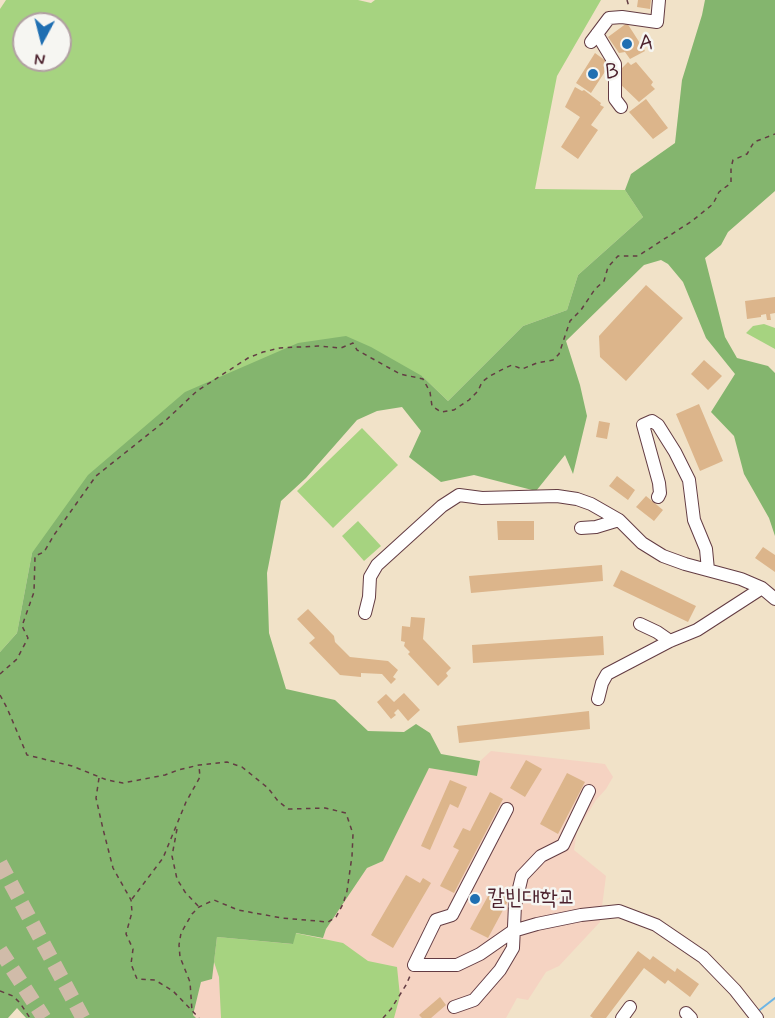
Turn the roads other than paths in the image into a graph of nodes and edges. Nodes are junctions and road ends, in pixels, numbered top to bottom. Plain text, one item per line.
1 (659, 0) edge
2 (621, 107) dead end
3 (658, 497) dead end
4 (619, 520) junction
5 (581, 528) dead end
6 (708, 570) junction
7 (762, 588) junction
8 (775, 599) edge
9 (365, 613) dead end
10 (640, 624) dead end
11 (670, 641) junction
12 (598, 699) dead end
13 (589, 791) dead end
14 (507, 809) dead end
15 (513, 931) junction
16 (454, 1007) dead end
17 (630, 1007) dead end
18 (754, 1014) edge
19 (622, 1018) edge

1 - 2 street
3 - 6 street
4 - 5 street
4 - 6 street
4 - 9 street
6 - 7 street
7 - 8 street
7 - 11 street
10 - 11 street
11 - 12 street
13 - 15 street
14 - 15 street
15 - 16 street
15 - 18 street
17 - 19 street

